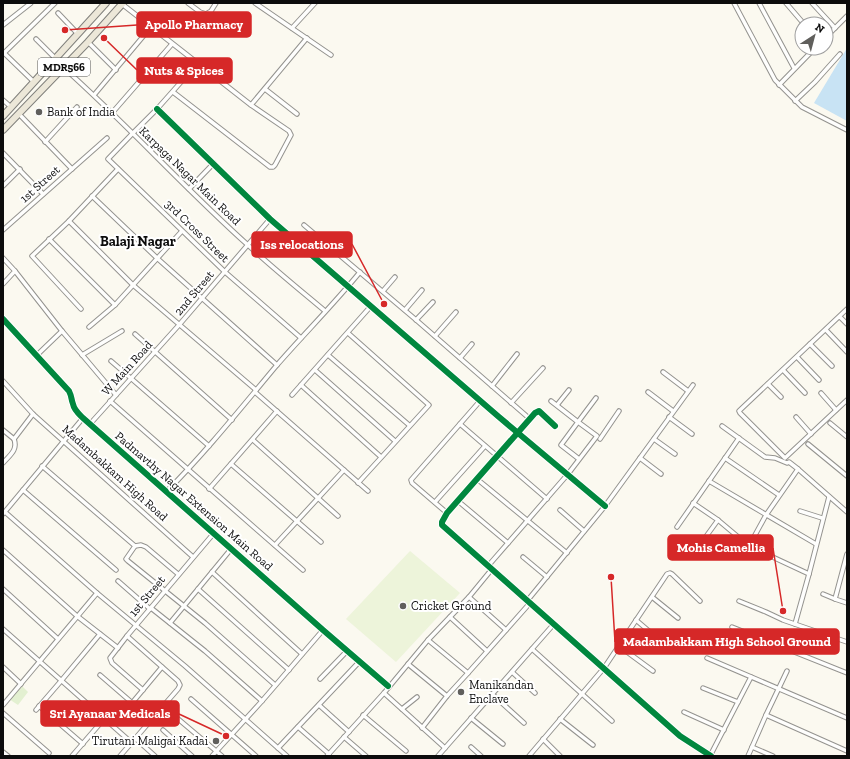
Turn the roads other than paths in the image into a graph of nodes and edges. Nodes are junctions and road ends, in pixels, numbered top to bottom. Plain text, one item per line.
1 (31, 3) edge
2 (55, 3) edge
3 (106, 3) edge
4 (188, 3) edge
5 (216, 3) edge
6 (255, 3) edge
7 (315, 3) edge
8 (734, 3) edge
9 (759, 3) edge
10 (786, 3) edge
11 (812, 3) edge
12 (123, 4) edge
13 (58, 13) dead end
14 (797, 16) edge
15 (847, 16) edge
16 (3, 25) edge
17 (151, 27) junction
18 (292, 28) junction
19 (835, 28) joint
20 (78, 35) junction
21 (307, 38) junction
22 (36, 39) dead end
23 (88, 42) junction
24 (172, 44) junction
25 (3, 53) edge
26 (840, 54) dead end
27 (331, 55) dead end
28 (807, 56) edge
29 (56, 59) junction
30 (197, 64) junction
31 (64, 68) junction
32 (794, 68) junction
33 (116, 70) junction
34 (34, 82) junction
35 (779, 85) junction
36 (265, 89) junction
37 (173, 92) junction
38 (94, 95) junction
39 (3, 100) edge
40 (795, 101) junction
41 (252, 105) junction
42 (11, 107) junction
43 (77, 107) dead end
44 (157, 110) junction
45 (112, 113) junction
46 (19, 114) junction
47 (298, 114) dead end
48 (3, 116) edge
49 (3, 130) edge
50 (847, 130) edge
51 (132, 134) junction
52 (107, 138) dead end
53 (45, 142) junction
54 (3, 153) edge
55 (214, 163) junction
56 (20, 169) junction
57 (72, 169) junction
58 (118, 169) junction
59 (3, 186) edge
60 (189, 189) junction
61 (43, 194) junction
62 (92, 196) junction
63 (270, 219) junction
64 (69, 221) junction
65 (304, 225) dead end
66 (3, 230) edge
67 (182, 231) junction
68 (49, 239) junction
69 (248, 246) junction
70 (3, 258) edge
71 (158, 259) junction
72 (16, 271) junction
73 (225, 272) junction
74 (360, 272) junction
75 (395, 277) dead end
76 (3, 284) edge
77 (133, 285) junction
78 (348, 287) junction
79 (422, 290) dead end
80 (382, 291) junction
81 (201, 298) junction
82 (433, 302) dead end
83 (116, 305) junction
84 (370, 306) junction
85 (81, 309) dead end
86 (847, 309) edge
87 (405, 310) junction
88 (325, 311) junction
89 (456, 312) dead end
90 (840, 317) junction
91 (3, 319) edge
92 (416, 320) junction
93 (847, 324) edge
94 (179, 325) junction
95 (89, 327) dead end
96 (826, 330) junction
97 (62, 331) junction
98 (122, 331) dead end
99 (348, 333) junction
100 (135, 334) dead end
101 (435, 336) junction
102 (301, 338) junction
103 (472, 344) dead end
104 (810, 344) junction
105 (156, 351) junction
106 (847, 352) edge
107 (517, 354) dead end
108 (82, 355) junction
109 (328, 355) junction
110 (36, 356) junction
111 (797, 357) junction
112 (460, 358) junction
113 (112, 361) dead end
114 (277, 365) junction
115 (832, 366) dead end
116 (543, 368) dead end
117 (315, 370) junction
118 (782, 370) junction
119 (663, 372) dead end
120 (132, 378) junction
121 (819, 380) dead end
122 (3, 381) edge
123 (693, 384) dead end
124 (768, 384) junction
125 (301, 385) junction
126 (492, 386) junction
127 (569, 390) dead end
128 (255, 391) junction
129 (688, 391) junction
130 (648, 392) dead end
131 (805, 393) dead end
132 (821, 393) dead end
133 (116, 395) junction
134 (292, 395) dead end
135 (781, 397) dead end
136 (596, 398) dead end
137 (847, 400) edge
138 (110, 401) junction
139 (480, 401) junction
140 (552, 401) dead end
141 (512, 403) junction
142 (557, 405) junction
143 (836, 410) junction
144 (277, 411) junction
145 (619, 411) dead end
146 (673, 411) junction
147 (33, 414) junction
148 (669, 417) junction
149 (796, 417) dead end
150 (83, 418) junction
151 (530, 419) junction
152 (232, 420) junction
153 (578, 422) junction
154 (90, 424) junction
155 (460, 424) junction
156 (830, 424) dead end
157 (409, 425) junction
158 (555, 426) dead end
159 (722, 426) dead end
160 (3, 430) edge
161 (518, 433) junction
162 (692, 434) dead end
163 (811, 434) junction
164 (847, 437) edge
165 (739, 438) junction
166 (14, 439) junction
167 (600, 439) junction
168 (654, 439) junction
169 (253, 440) junction
170 (64, 441) junction
171 (395, 441) junction
172 (808, 444) dead end
173 (209, 446) junction
174 (485, 446) junction
175 (675, 454) dead end
176 (497, 456) junction
177 (382, 457) junction
178 (640, 458) junction
179 (725, 458) junction
180 (579, 459) junction
181 (3, 463) edge
182 (232, 464) junction
183 (42, 466) junction
184 (798, 469) junction
185 (188, 470) junction
186 (344, 470) junction
187 (568, 474) junction
188 (661, 474) dead end
189 (847, 476) edge
190 (477, 479) junction
191 (709, 481) junction
192 (358, 483) junction
193 (209, 489) junction
194 (23, 490) junction
195 (167, 491) junction
196 (368, 491) dead end
197 (780, 495) junction
198 (829, 497) junction
199 (318, 498) junction
200 (547, 499) junction
201 (458, 501) junction
202 (435, 502) junction
203 (694, 504) junction
204 (605, 506) junction
205 (560, 510) dead end
206 (800, 511) dead end
207 (847, 512) edge
208 (4, 513) edge
209 (447, 513) junction
210 (766, 515) junction
211 (338, 516) dead end
212 (822, 518) junction
213 (718, 520) junction
214 (297, 521) junction
215 (527, 521) junction
216 (677, 527) dead end
217 (584, 531) junction
218 (214, 533) junction
219 (321, 542) dead end
220 (702, 542) dead end
221 (508, 543) junction
222 (816, 544) junction
223 (275, 545) junction
224 (135, 546) junction
225 (749, 546) junction
226 (232, 549) junction
227 (3, 550) edge
228 (567, 553) junction
229 (847, 554) edge
230 (523, 556) dead end
231 (193, 557) junction
232 (488, 566) junction
233 (492, 569) junction
234 (845, 569) edge
235 (116, 570) dead end
236 (303, 570) dead end
237 (212, 572) junction
238 (178, 574) junction
239 (809, 574) junction
240 (547, 577) junction
241 (118, 581) dead end
242 (3, 589) edge
243 (198, 589) junction
244 (165, 591) junction
245 (97, 593) junction
246 (822, 594) dead end
247 (469, 597) junction
248 (652, 597) junction
249 (835, 599) junction
250 (700, 601) dead end
251 (739, 601) dead end
252 (528, 602) junction
253 (847, 604) edge
254 (184, 606) junction
255 (151, 609) junction
256 (77, 616) junction
257 (450, 618) junction
258 (678, 618) dead end
259 (636, 620) junction
260 (170, 623) junction
261 (553, 624) junction
262 (795, 624) junction
263 (136, 626) junction
264 (732, 626) dead end
265 (3, 629) edge
266 (323, 630) junction
267 (506, 630) junction
268 (100, 634) junction
269 (127, 636) junction
270 (58, 639) junction
271 (428, 640) junction
272 (847, 642) edge
273 (618, 646) junction
274 (118, 648) junction
275 (532, 649) junction
276 (670, 649) dead end
277 (347, 651) junction
278 (488, 651) junction
279 (302, 654) junction
280 (707, 658) dead end
281 (39, 661) junction
282 (360, 661) junction
283 (408, 664) junction
284 (162, 667) junction
285 (3, 668) edge
286 (604, 668) junction
287 (289, 670) junction
288 (653, 671) dead end
289 (787, 671) dead end
290 (512, 672) junction
291 (847, 673) edge
292 (468, 674) junction
293 (100, 676) dead end
294 (751, 677) junction
295 (320, 680) dead end
296 (61, 681) junction
297 (21, 684) junction
298 (276, 685) junction
299 (388, 686) junction
300 (703, 688) dead end
301 (779, 689) junction
302 (143, 690) junction
303 (384, 693) junction
304 (535, 693) dead end
305 (582, 693) junction
306 (492, 694) junction
307 (447, 696) junction
308 (417, 697) dead end
309 (191, 699) dead end
310 (262, 701) junction
311 (738, 702) junction
312 (132, 703) junction
313 (3, 705) edge
314 (319, 705) junction
315 (39, 706) junction
316 (36, 710) dead end
317 (402, 710) junction
318 (3, 712) edge
319 (684, 712) dead end
320 (363, 715) junction
321 (766, 715) junction
322 (177, 718) dead end
323 (245, 718) junction
324 (471, 718) junction
325 (847, 718) edge
326 (104, 719) junction
327 (560, 719) junction
328 (152, 720) junction
329 (612, 721) dead end
330 (524, 723) dead end
331 (298, 727) junction
332 (422, 728) junction
333 (163, 730) dead end
334 (724, 730) junction
335 (349, 732) junction
336 (231, 734) junction
337 (344, 737) junction
338 (136, 739) junction
339 (543, 739) junction
340 (132, 743) junction
341 (83, 744) junction
342 (503, 744) dead end
343 (593, 745) dead end
344 (471, 747) dead end
345 (752, 747) junction
346 (278, 748) junction
347 (445, 748) junction
348 (216, 751) junction
349 (406, 751) dead end
350 (847, 751) edge
351 (3, 752) edge
352 (49, 753) dead end
353 (75, 755) edge
354 (328, 755) edge
355 (8, 756) edge
356 (120, 756) edge
357 (155, 756) edge
358 (192, 756) edge
359 (212, 756) edge
360 (222, 756) edge
361 (256, 756) edge
362 (287, 756) edge
363 (366, 756) edge
364 (438, 756) edge
365 (481, 756) edge
366 (529, 756) edge
367 (560, 756) edge
368 (710, 756) edge
369 (748, 756) edge
370 (773, 756) edge

1 - 16 street
2 - 25 street
3 - 20 main road, MDR566
4 - 5 street
6 - 18 street
7 - 18 street
8 - 35 street
9 - 32 street
10 - 14 street
11 - 19 street
12 - 17 street
12 - 23 main road, MDR566
13 - 20 street
15 - 19 street
17 - 24 street
17 - 33 street
18 - 21 street
20 - 29 main road, MDR566
21 - 27 street
21 - 36 street
22 - 29 street
23 - 31 main road, MDR566
23 - 33 street
24 - 30 street
24 - 45 street
25 - 34 street
26 - 40 street
28 - 32 street
29 - 34 main road, MDR566
30 - 37 street
30 - 41 street
31 - 38 street, Karpaga Nagar Main Road
31 - 46 main road, MDR566
32 - 35 street
33 - 38 street
34 - 42 main road, MDR566
35 - 40 street
36 - 41 street
36 - 47 street
37 - 41 street
37 - 44 street
38 - 45 street, Karpaga Nagar Main Road
39 - 42 street
40 - 50 street
42 - 48 main road, MDR566
43 - 53 street
44 - 51 street
44 - 55 street
45 - 51 street, Karpaga Nagar Main Road
46 - 49 main road, MDR566
46 - 53 street
51 - 58 street, 3rd Cross Street
51 - 60 street, Karpaga Nagar Main Road
52 - 57 street
53 - 57 street
54 - 56 street
55 - 60 street
55 - 63 street
56 - 59 street
56 - 61 street
57 - 61 street, 1st Street
58 - 62 street
58 - 67 street, 3rd Cross Street
60 - 69 street, Karpaga Nagar Main Road
61 - 66 street, 1st Street
62 - 64 street
62 - 71 street
63 - 69 street, 2nd Street
63 - 78 street
64 - 68 street
64 - 77 street
65 - 74 street
67 - 71 street
67 - 73 street, 3rd Cross Street
68 - 83 street
68 - 85 street
69 - 73 street, 2nd Street
69 - 88 street, Karpaga Nagar Main Road
70 - 72 street
71 - 77 street
71 - 81 street
72 - 76 street
72 - 97 street
73 - 81 street, 2nd Street
73 - 102 street, 3rd Cross Street
74 - 78 street
74 - 80 street
75 - 80 street
77 - 83 street
77 - 94 street
78 - 84 street
78 - 88 street
79 - 87 street
80 - 87 street
81 - 94 street, 2nd Street
81 - 114 street
82 - 92 street
83 - 95 street
84 - 99 street
84 - 139 street
86 - 90 street
87 - 92 street
88 - 102 street
89 - 101 street
90 - 93 street
90 - 96 street
91 - 110 street, Padmavthy Nagar Extension Main Road
92 - 101 street
94 - 105 street, W Main Road
94 - 128 street
96 - 104 street
96 - 106 street
97 - 108 street
97 - 110 street
98 - 108 street
99 - 109 street
99 - 157 street
100 - 105 street
101 - 112 street
102 - 114 street
103 - 112 street
104 - 111 street
104 - 115 street
105 - 120 street, W Main Road
105 - 152 street
107 - 126 street
108 - 133 street
109 - 117 street
109 - 157 street
110 - 150 street, Padmavthy Nagar Extension Main Road
111 - 118 street
111 - 121 street
112 - 126 street
113 - 120 street
114 - 128 street
116 - 141 street
117 - 125 street
117 - 171 street
118 - 124 street
118 - 131 street
119 - 129 street
120 - 133 street, W Main Road
120 - 173 street
122 - 147 street, Madambakkam High Road
123 - 129 street
124 - 135 street
124 - 163 street
125 - 134 street
125 - 177 street
126 - 141 street
127 - 142 street
128 - 144 street
128 - 152 street
129 - 146 street
130 - 146 street
132 - 143 street
133 - 138 street, W Main Road
136 - 153 street
137 - 143 street
138 - 154 street, W Main Road
138 - 185 street
139 - 155 street
139 - 161 street
140 - 142 street
141 - 151 street
142 - 153 street
143 - 163 street
144 - 169 street
144 - 186 street
145 - 167 street
146 - 148 street
147 - 166 street
147 - 170 street, Madambakkam High Road
148 - 162 street
148 - 168 street
149 - 163 street
150 - 154 street, Padmavthy Nagar Extension Main Road
150 - 170 street
151 - 158 street
151 - 161 street
152 - 173 street
153 - 167 street
153 - 180 street
154 - 195 street, Padmavthy Nagar Extension Main Road
155 - 174 street
155 - 202 street
156 - 164 street
157 - 171 street
159 - 165 street
160 - 166 street
161 - 176 street
161 - 187 street
165 - 179 street
165 - 184 street
166 - 181 street
167 - 180 street
168 - 175 street
168 - 178 street
169 - 182 street
169 - 199 street
170 - 183 street
170 - 231 street, Madambakkam High Road
171 - 177 street
172 - 189 street
173 - 185 street
174 - 176 street
174 - 202 street
176 - 190 street
176 - 200 street
177 - 192 street
178 - 188 street
178 - 204 street
179 - 191 street
179 - 197 street
180 - 187 street
182 - 193 street
182 - 214 street
183 - 194 street
183 - 224 street
184 - 197 street
184 - 198 street
185 - 193 street
185 - 195 street
186 - 192 street
186 - 199 street
187 - 200 street
187 - 204 street
190 - 201 street
190 - 215 street
191 - 203 street
191 - 210 street
192 - 196 street
193 - 223 street
194 - 208 street
194 - 235 street
195 - 218 street, Padmavthy Nagar Extension Main Road
197 - 210 street
198 - 207 street
198 - 212 street
199 - 211 street
199 - 214 street
200 - 215 street
201 - 209 street
201 - 221 street
202 - 209 street
203 - 213 street
203 - 216 street
204 - 217 street
205 - 217 street
206 - 212 street
208 - 245 street
209 - 232 street
210 - 222 street
210 - 225 street
212 - 222 street
213 - 220 street
213 - 225 street
214 - 219 street
214 - 223 street
215 - 221 street
215 - 228 street
217 - 228 street
218 - 226 street, Padmavthy Nagar Extension Main Road
218 - 231 street
221 - 232 street
222 - 239 street
223 - 236 street
224 - 238 street
224 - 244 street
225 - 239 street
226 - 237 street
226 - 266 street, Padmavthy Nagar Extension Main Road
227 - 256 street
228 - 240 street
229 - 234 street
230 - 240 street
231 - 238 street, 1st Street
232 - 233 street
233 - 247 street
233 - 252 street
234 - 249 street
237 - 243 street
237 - 279 street
238 - 244 street, 1st Street
239 - 262 street
240 - 252 street
241 - 255 street
242 - 270 street
243 - 254 street
243 - 287 street
244 - 254 street
244 - 255 street, 1st Street
245 - 256 street
245 - 263 street
246 - 249 street
247 - 257 street
247 - 267 street
248 - 250 street
248 - 258 street
248 - 259 street
249 - 253 street
251 - 262 street
252 - 261 street
252 - 267 street
254 - 260 street
254 - 298 street
255 - 260 street
255 - 263 street, 1st Street
256 - 268 street
256 - 270 street
257 - 271 street
257 - 278 street
259 - 273 street
259 - 276 street
260 - 310 street
261 - 275 street
261 - 286 street
262 - 272 street
263 - 269 street, 1st Street
263 - 323 street
264 - 291 street
265 - 281 street
266 - 277 street, Padmavthy Nagar Extension Main Road
266 - 279 street
267 - 278 street
268 - 274 street
268 - 296 street
269 - 274 street, 1st Street
269 - 284 street
270 - 281 street
271 - 283 street
271 - 292 street
273 - 286 street
273 - 288 street
274 - 302 street
275 - 290 street
275 - 305 street
277 - 282 street, Padmavthy Nagar Extension Main Road
277 - 295 street
278 - 292 street
279 - 287 street
280 - 294 street
281 - 296 street
281 - 297 street
282 - 299 street, Padmavthy Nagar Extension Main Road
282 - 314 street
283 - 299 street
283 - 307 street
284 - 302 street
284 - 328 street
285 - 297 street
286 - 305 street
286 - 368 street
287 - 298 street
289 - 301 street
290 - 304 street
290 - 306 street
292 - 307 street
293 - 312 street
294 - 301 street
294 - 311 street
296 - 315 street
296 - 326 street
297 - 313 street
298 - 310 street
299 - 303 street
300 - 311 street
301 - 321 street
301 - 325 street
302 - 312 street
303 - 317 street
303 - 320 street
305 - 327 street
305 - 329 street
306 - 324 street
306 - 330 street
307 - 332 street
308 - 317 street
309 - 336 street
310 - 323 street
311 - 334 street
312 - 328 street
314 - 331 street
314 - 335 street
315 - 316 street
315 - 341 street
317 - 332 street
318 - 352 street
319 - 334 street
320 - 335 street
320 - 349 street
321 - 345 street
321 - 350 street
322 - 348 street
323 - 336 street
323 - 346 street
324 - 342 street
324 - 347 street
326 - 340 street
326 - 341 street
327 - 339 street
327 - 343 street
328 - 338 street
331 - 346 street
331 - 354 street
332 - 347 street
333 - 358 street
334 - 368 street
335 - 337 street
336 - 348 street
336 - 361 street
337 - 354 street
337 - 363 street
338 - 340 street
338 - 357 street
339 - 366 street
339 - 367 street
340 - 356 street
341 - 353 street
344 - 365 street
345 - 369 street
345 - 370 street
346 - 362 street
347 - 364 street
348 - 359 street
348 - 360 street
351 - 355 street

